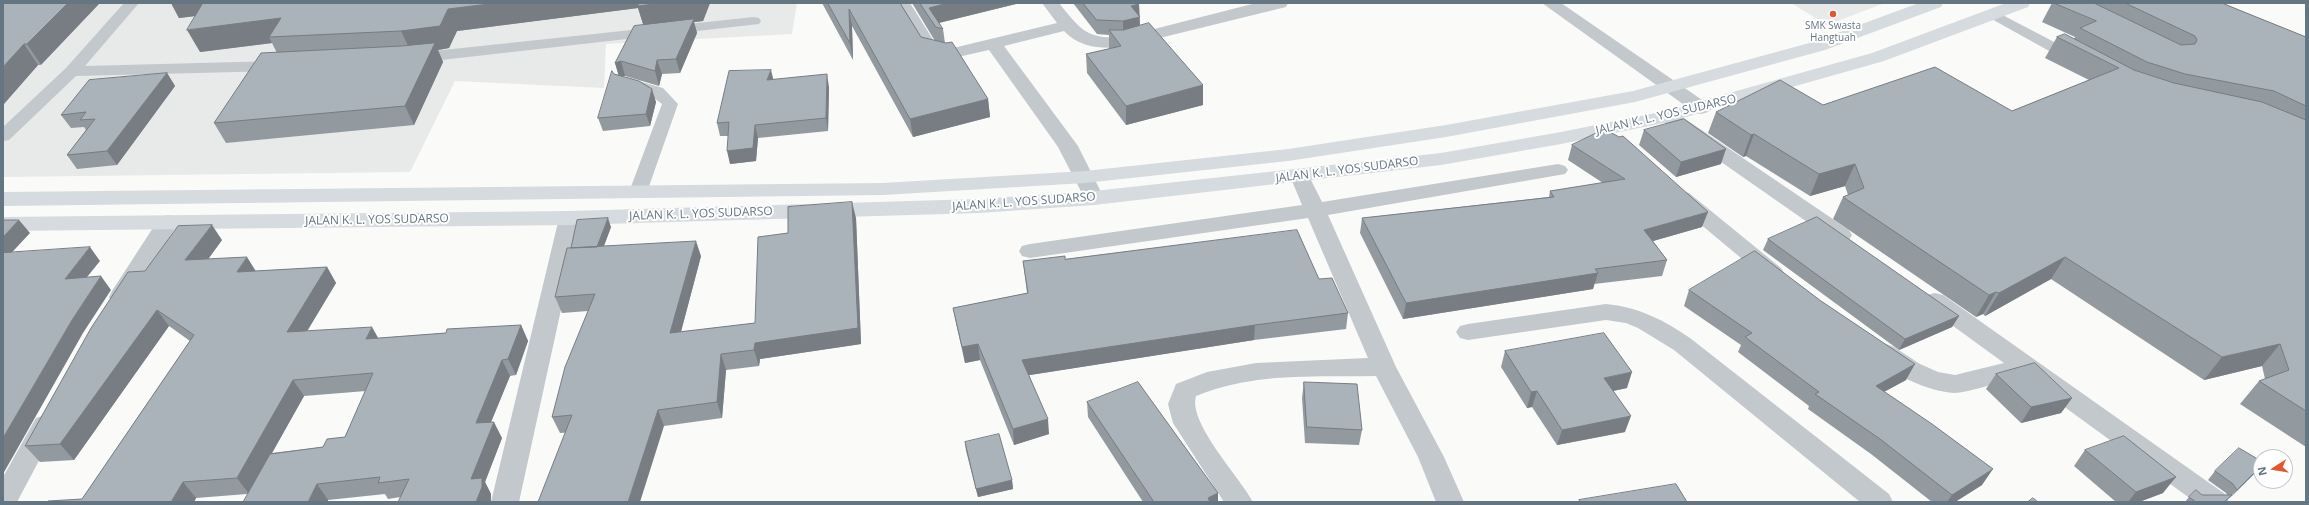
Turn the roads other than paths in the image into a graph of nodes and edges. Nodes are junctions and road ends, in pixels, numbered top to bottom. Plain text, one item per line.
1 (132, 3) edge
2 (902, 3) edge
3 (1050, 3) edge
4 (1280, 3) edge
5 (1550, 3) edge
6 (1574, 3) edge
7 (1932, 3) edge
8 (2022, 3) edge
9 (1243, 6) edge
10 (1993, 14) junction
11 (754, 21) dead end
12 (1068, 25) junction
13 (993, 43) junction
14 (403, 59) edge
15 (296, 65) edge
16 (2089, 67) edge
17 (72, 70) junction
18 (625, 82) edge
19 (1680, 85) junction
20 (1721, 103) junction
21 (1700, 108) junction
22 (1668, 116) junction
23 (3, 136) edge
24 (1558, 170) dead end
25 (1300, 176) junction
26 (1085, 177) junction
27 (1667, 184) edge
28 (638, 192) junction
29 (1094, 198) junction
30 (3, 199) edge
31 (1316, 210) junction
32 (570, 218) junction
33 (168, 222) junction
34 (3, 224) edge
35 (1860, 248) edge
36 (1030, 251) dead end
37 (1787, 284) edge
38 (1918, 289) edge
39 (109, 314) edge
40 (1468, 332) dead end
41 (1868, 341) edge
42 (2027, 366) junction
43 (1384, 367) junction
44 (55, 408) edge
45 (3, 502) edge
46 (505, 502) edge
47 (1239, 502) edge
48 (1450, 502) edge
49 (1879, 502) edge
50 (2214, 502) edge

1 - 17 lane
2 - 13 street
3 - 12 street
4 - 9 street
5 - 19 street
6 - 19 street
7 - 19 highway, JALAN K. L. YOS SUDARSO
8 - 10 highway, JALAN K. L. YOS SUDARSO
9 - 12 street
10 - 16 lane
10 - 20 highway, JALAN K. L. YOS SUDARSO
11 - 14 lane
12 - 13 street
13 - 26 street
15 - 17 lane
17 - 23 lane
18 - 28 lane
19 - 20 street
19 - 21 street
19 - 26 highway, JALAN K. L. YOS SUDARSO
20 - 21 highway, JALAN K. L. YOS SUDARSO
21 - 22 highway, JALAN K. L. YOS SUDARSO
22 - 25 highway, JALAN K. L. YOS SUDARSO
22 - 35 street
24 - 31 street
25 - 29 highway, JALAN K. L. YOS SUDARSO
25 - 31 street
26 - 28 highway, JALAN K. L. YOS SUDARSO
26 - 29 street
27 - 37 street
28 - 30 highway, JALAN K. L. YOS SUDARSO
29 - 32 highway, JALAN K. L. YOS SUDARSO
31 - 36 street
31 - 43 street
32 - 33 highway, JALAN K. L. YOS SUDARSO
32 - 46 street
33 - 34 highway, JALAN K. L. YOS SUDARSO
33 - 39 street
38 - 42 street
40 - 49 street
41 - 42 street
42 - 50 street
43 - 47 street
43 - 48 street
44 - 45 street

